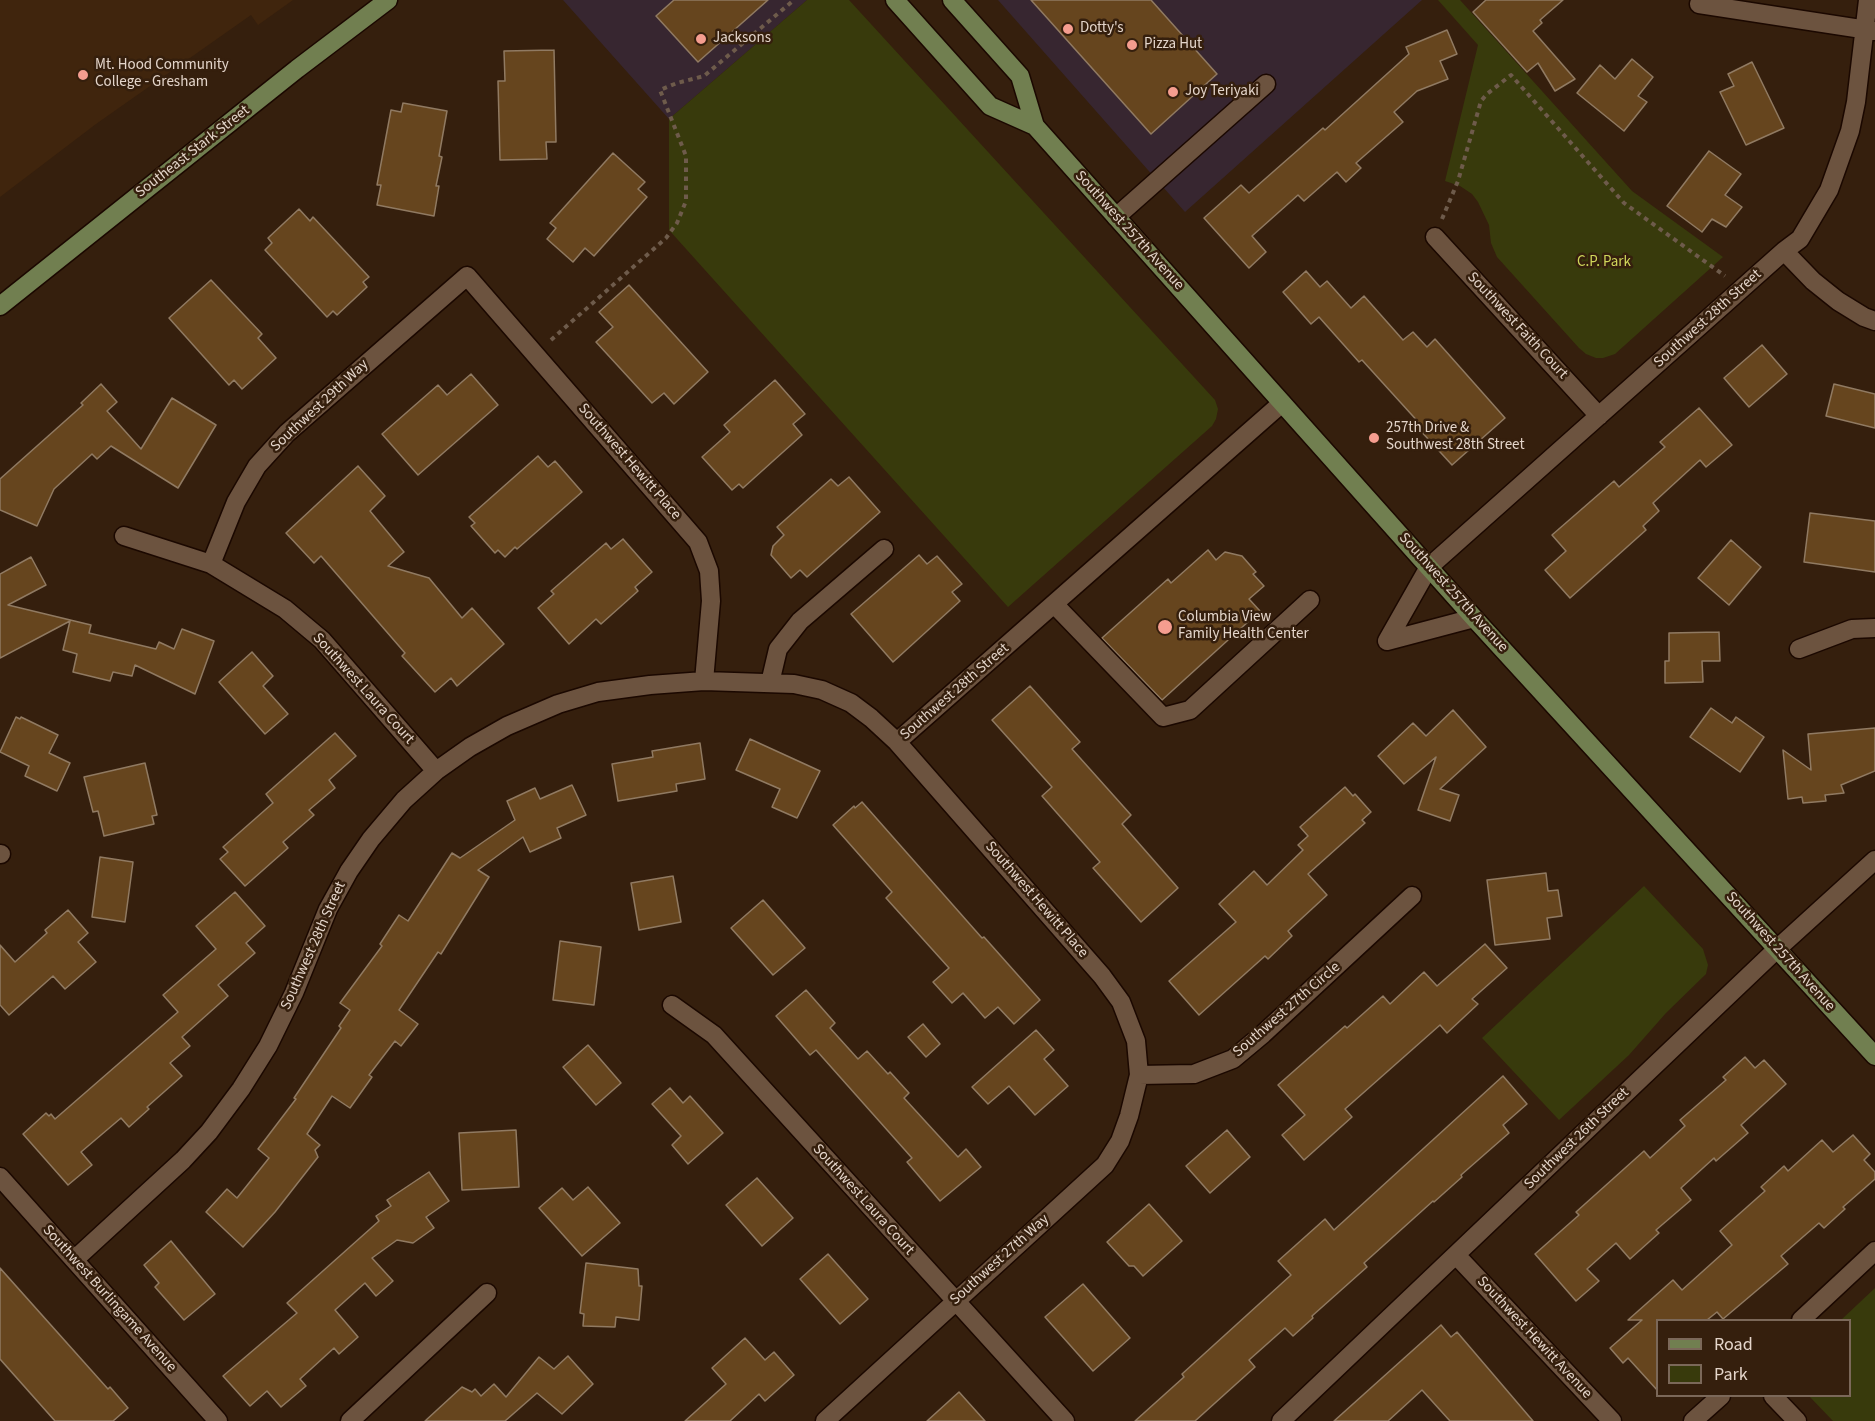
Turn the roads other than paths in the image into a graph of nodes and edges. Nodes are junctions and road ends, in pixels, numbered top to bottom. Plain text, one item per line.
1 (388, 0) edge
2 (895, 0) edge
3 (952, 0) edge
4 (1868, 0) edge
5 (1699, 4) dead end
6 (1870, 30) edge
7 (1266, 84) dead end
8 (1035, 126) junction
9 (1116, 217) junction
10 (1435, 237) road end
11 (1784, 251) junction
12 (467, 276) joint
13 (0, 306) edge
14 (1875, 321) edge
15 (1282, 403) junction
16 (1599, 416) junction
17 (124, 536) dead end
18 (884, 549) dead end
19 (211, 564) junction
20 (1429, 567) junction
21 (1310, 600) dead end
22 (1054, 604) junction
23 (1474, 618) junction
24 (1875, 628) edge
25 (1799, 649) dead end
26 (704, 681) junction
27 (770, 683) junction
28 (897, 742) junction
29 (436, 771) junction
30 (1875, 860) edge
31 (1412, 896) dead end
32 (1777, 949) junction
33 (672, 1005) dead end
34 (1875, 1056) edge
35 (1138, 1075) junction
36 (0, 1177) edge
37 (1875, 1251) edge
38 (1456, 1255) junction
39 (74, 1260) junction
40 (488, 1293) dead end
41 (954, 1301) junction
42 (1802, 1319) edge
43 (1719, 1397) edge
44 (1775, 1397) edge
45 (218, 1421) edge
46 (350, 1421) edge
47 (825, 1421) edge
48 (1065, 1421) edge
49 (1281, 1421) edge
50 (1612, 1421) edge
51 (1693, 1421) edge
52 (1797, 1421) edge

1 - 13 main road, Southeast Stark Street
2 - 8 main road, Southwest 257th Avenue
3 - 8 main road, Southwest 257th Avenue
4 - 6 street, Southwest 28th Street
5 - 6 street
6 - 11 street, Southwest 28th Street
7 - 9 street
8 - 9 main road, Southwest 257th Avenue
9 - 15 main road, Southwest 257th Avenue
10 - 16 street, Southwest Faith Court
11 - 14 street
11 - 16 street, Southwest 28th Street
12 - 19 street, Southwest 29th Way
12 - 26 street, Southwest Hewitt Place
15 - 20 main road, Southwest 257th Avenue
15 - 22 street, Southwest 28th Street
16 - 20 street, Southwest 28th Street
17 - 19 street, Southwest Laura Court
18 - 27 street
19 - 29 street, Southwest Laura Court
20 - 23 main road, Southwest 257th Avenue
20 - 23 street, Southwest 28th Street
21 - 22 street
22 - 28 street, Southwest 28th Street
23 - 32 main road, Southwest 257th Avenue
24 - 25 street
26 - 27 street, Southwest 28th Street
26 - 29 street, Southwest 28th Street
27 - 28 street, Southwest 28th Street
28 - 35 street, Southwest Hewitt Place
29 - 39 street, Southwest 28th Street
30 - 32 street, Southwest 26th Street
31 - 35 street, Southwest 27th Circle
32 - 34 main road, Southwest 257th Avenue
32 - 38 street, Southwest 26th Street
33 - 41 street, Southwest Laura Court
35 - 41 street, Southwest 27th Way
36 - 39 street, Southwest Burlingame Avenue
37 - 42 street
38 - 49 street, Southwest 26th Street
38 - 50 street, Southwest Hewitt Avenue
39 - 45 street, Southwest Burlingame Avenue
40 - 46 street
41 - 47 street, Southwest 27th Way
41 - 48 street, Southwest Laura Court
43 - 51 street
44 - 52 street

